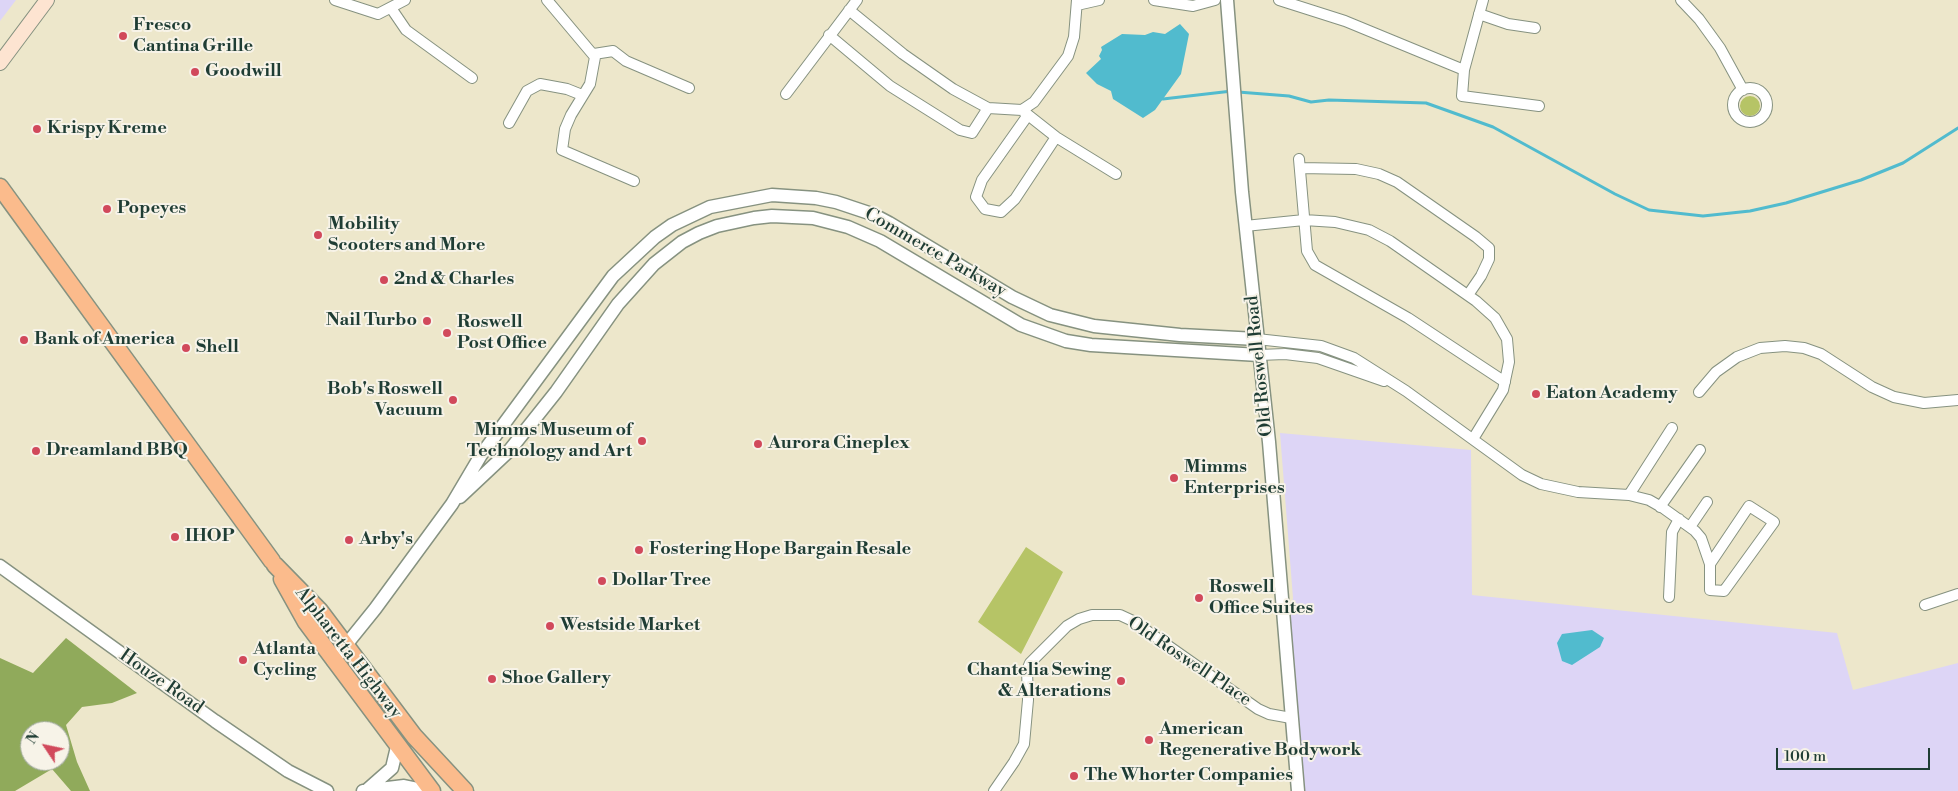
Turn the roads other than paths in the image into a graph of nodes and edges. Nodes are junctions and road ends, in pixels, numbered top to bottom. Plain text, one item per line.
1 (47, 0) edge
2 (335, 0) edge
3 (405, 0) edge
4 (547, 0) edge
5 (857, 0) edge
6 (1099, 0) edge
7 (1154, 0) edge
8 (1215, 0) edge
9 (1228, 0) edge
10 (1280, 0) edge
11 (1483, 0) edge
12 (1681, 0) edge
13 (1077, 3) edge
14 (1300, 3) edge
15 (391, 8) junction
16 (849, 10) junction
17 (1479, 14) junction
18 (1535, 28) dead end
19 (829, 35) junction
20 (6, 52) edge
21 (594, 54) junction
22 (0, 63) edge
23 (1464, 70) junction
24 (472, 78) dead end
25 (688, 88) dead end
26 (1743, 90) dead end
27 (786, 94) dead end
28 (582, 95) junction
29 (1539, 106) dead end
30 (988, 108) junction
31 (1025, 113) junction
32 (509, 123) dead end
33 (1056, 137) junction
34 (1116, 174) dead end
35 (634, 181) dead end
36 (0, 187) edge
37 (1304, 220) junction
38 (1245, 226) junction
39 (1468, 295) junction
40 (1257, 339) junction
41 (1259, 355) junction
42 (1505, 382) junction
43 (1406, 391) junction
44 (1699, 392) dead end
45 (1958, 400) edge
46 (1672, 428) dead end
47 (1472, 439) junction
48 (1700, 450) dead end
49 (1629, 495) junction
50 (1706, 502) dead end
51 (452, 504) junction
52 (1660, 507) junction
53 (1679, 519) junction
54 (1690, 527) junction
55 (272, 561) dead end
56 (1710, 564) junction
57 (0, 566) edge
58 (1958, 594) edge
59 (1669, 597) dead end
60 (1925, 605) dead end
61 (345, 646) junction
62 (333, 661) junction
63 (1291, 718) junction
64 (397, 747) junction
65 (365, 790) edge
66 (327, 791) edge
67 (428, 791) edge
68 (432, 791) edge
69 (465, 791) edge
70 (994, 791) edge
71 (1298, 791) edge

1 - 20 main road
2 - 15 street
3 - 15 street
4 - 21 street
5 - 16 street
6 - 13 street
7 - 8 street
9 - 38 street, Old Roswell Road
10 - 14 street
11 - 17 street
12 - 26 street
13 - 31 street
14 - 23 street
15 - 24 street
16 - 19 street
16 - 30 street
17 - 18 street
17 - 23 street
19 - 27 street
19 - 30 street
20 - 22 main road
21 - 25 street
21 - 28 street
23 - 29 street
28 - 32 street
28 - 35 street
30 - 31 street
31 - 33 street
31 - 33 street
33 - 34 street
36 - 55 highway
37 - 38 street
37 - 39 street
37 - 39 street
37 - 42 street
38 - 40 street, Old Roswell Road
39 - 42 street
40 - 41 street, Old Roswell Road
40 - 43 street
40 - 51 street, Commerce Parkway
41 - 43 street
41 - 51 street, Commerce Parkway
41 - 63 street, Old Roswell Road
42 - 47 street
43 - 47 street
44 - 45 street
46 - 49 street
47 - 49 street
48 - 52 street
49 - 52 street
50 - 54 street
51 - 61 street, Commerce Parkway
52 - 53 street
53 - 54 street
53 - 59 street
54 - 56 street
56 - 56 street
57 - 66 street, Houze Road
58 - 60 street
61 - 62 street, Commerce Parkway
61 - 62 highway, Alpharetta Highway
61 - 69 highway, Alpharetta Highway
62 - 64 highway, Alpharetta Highway
63 - 70 street, Old Roswell Place
63 - 71 street, Old Roswell Road
64 - 65 street
64 - 68 highway, Alpharetta Highway
65 - 67 street

